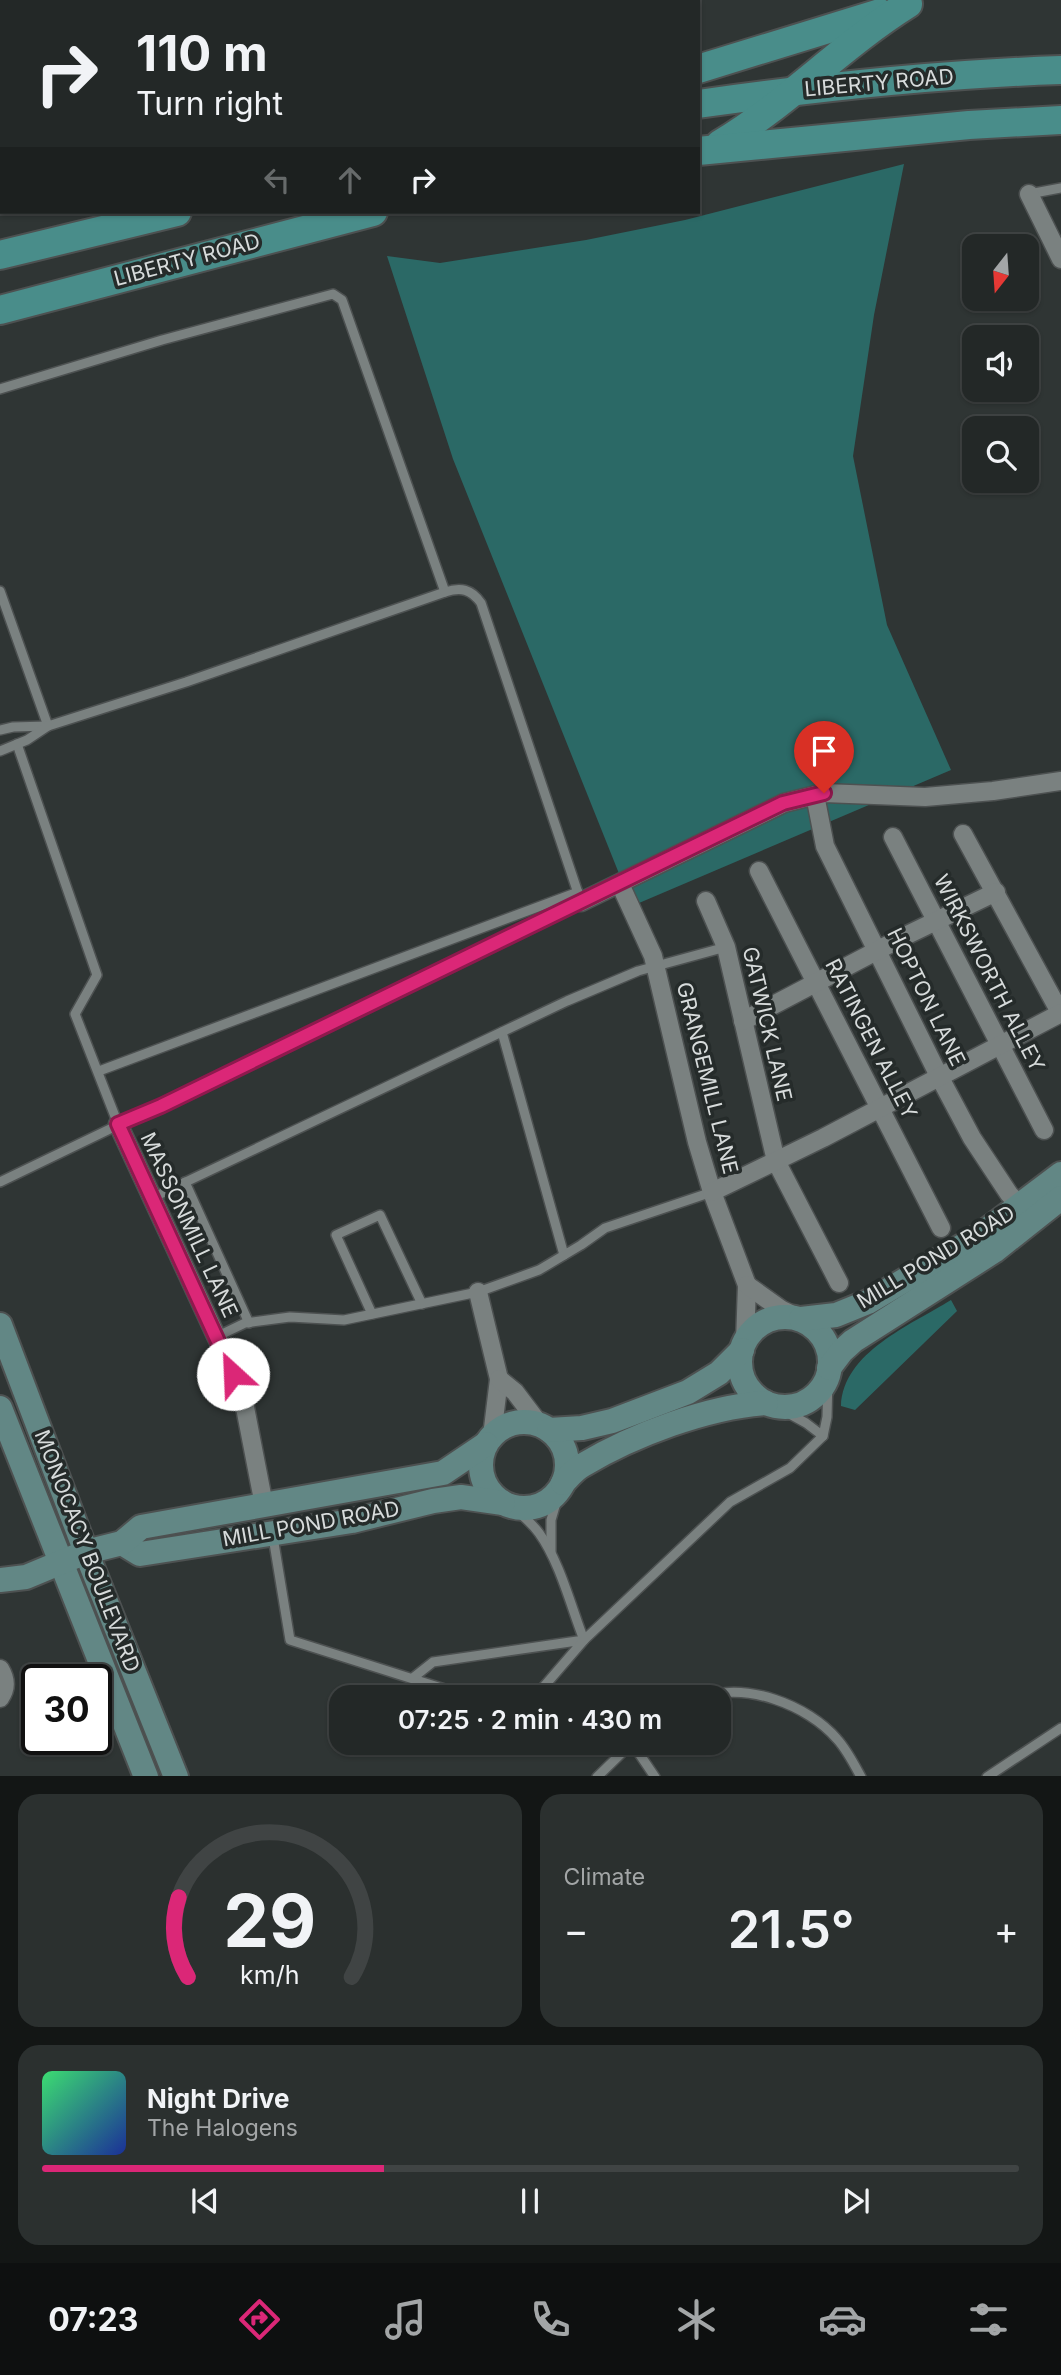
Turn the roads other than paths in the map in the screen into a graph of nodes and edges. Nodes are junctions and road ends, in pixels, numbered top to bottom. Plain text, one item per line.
1 (913, 2) edge
2 (700, 68) edge
3 (1061, 70) edge
4 (792, 91) junction
5 (700, 104) edge
6 (1061, 120) edge
7 (706, 149) edge
8 (1061, 188) edge
9 (1029, 194) joint
10 (169, 214) edge
11 (365, 214) edge
12 (0, 255) edge
13 (1061, 260) edge
14 (0, 310) edge
15 (0, 388) edge
16 (0, 591) edge
17 (445, 592) junction
18 (48, 726) junction
19 (0, 730) edge
20 (17, 744) junction
21 (0, 751) edge
22 (1061, 781) edge
23 (816, 795) junction
24 (963, 834) dead end
25 (893, 837) dead end
26 (760, 871) dead end
27 (620, 884) junction
28 (996, 892) junction
29 (580, 897) junction
30 (706, 901) dead end
31 (937, 921) junction
32 (726, 947) junction
33 (877, 951) junction
34 (655, 966) junction
35 (816, 982) junction
36 (1061, 1013) edge
37 (743, 1021) junction
38 (502, 1032) junction
39 (1000, 1044) junction
40 (99, 1071) junction
41 (939, 1076) junction
42 (880, 1107) junction
43 (118, 1124) junction
44 (1044, 1130) dead end
45 (776, 1161) junction
46 (1061, 1174) edge
47 (0, 1182) edge
48 (186, 1182) junction
49 (712, 1192) junction
50 (152, 1198) junction
51 (1061, 1198) edge
52 (1020, 1206) junction
53 (941, 1228) dead end
54 (564, 1255) junction
55 (839, 1283) dead end
56 (747, 1285) junction
57 (478, 1292) junction
58 (422, 1304) junction
59 (372, 1314) junction
60 (801, 1320) junction
61 (249, 1323) junction
62 (0, 1325) edge
63 (216, 1337) junction
64 (743, 1346) junction
65 (829, 1373) junction
66 (499, 1379) junction
67 (771, 1405) junction
68 (0, 1408) edge
69 (545, 1428) junction
70 (823, 1436) junction
71 (489, 1440) junction
72 (562, 1484) junction
73 (507, 1504) junction
74 (264, 1506) junction
75 (272, 1534) junction
76 (122, 1543) junction
77 (86, 1552) junction
78 (551, 1554) junction
79 (60, 1562) junction
80 (0, 1580) edge
81 (584, 1640) junction
82 (0, 1669) edge
83 (414, 1677) junction
84 (436, 1685) edge
85 (545, 1685) edge
86 (731, 1694) edge
87 (0, 1698) edge
88 (1061, 1728) edge
89 (146, 1776) edge
90 (176, 1776) edge
91 (597, 1776) edge
92 (655, 1776) edge
93 (861, 1776) edge
94 (987, 1776) edge

1 - 2 main road
1 - 4 main road
3 - 4 main road, LIBERTY ROAD
4 - 5 main road, LIBERTY ROAD
4 - 7 main road
6 - 7 main road
8 - 9 lane
9 - 13 street
10 - 12 main road
11 - 14 main road, LIBERTY ROAD
15 - 17 lane
16 - 18 lane
17 - 18 lane
17 - 29 lane
18 - 19 lane
18 - 20 lane
20 - 21 lane
20 - 40 lane
22 - 23 street
23 - 27 street
23 - 33 street, HOPTON LANE
24 - 28 street
25 - 31 street, WIRKSWORTH ALLEY
26 - 35 street, RATINGEN ALLEY
27 - 29 street
27 - 34 street, GRANGEMILL LANE
28 - 31 street
28 - 36 street
29 - 40 lane
29 - 43 lane
30 - 32 street, GATWICK LANE
31 - 33 street
31 - 39 street, WIRKSWORTH ALLEY
32 - 34 lane
32 - 37 street, GATWICK LANE
33 - 35 street
33 - 41 street, HOPTON LANE
34 - 38 lane
34 - 49 street, GRANGEMILL LANE
35 - 37 street
35 - 42 street, RATINGEN ALLEY
36 - 39 street
37 - 45 street, GATWICK LANE
38 - 48 lane
38 - 54 lane
39 - 41 street
39 - 44 street, WIRKSWORTH ALLEY
40 - 43 lane
41 - 42 street
41 - 52 street, HOPTON LANE
42 - 45 street
42 - 53 street, RATINGEN ALLEY
43 - 47 lane
43 - 50 street, MASSONMILL LANE
45 - 49 street
45 - 55 street, GATWICK LANE
46 - 52 street, MILL POND ROAD
48 - 50 lane
48 - 61 lane
49 - 54 lane
49 - 56 street, GRANGEMILL LANE
50 - 63 street, MASSONMILL LANE
51 - 65 street, MILL POND ROAD
52 - 60 street, MILL POND ROAD
54 - 57 lane
56 - 60 street
56 - 64 street
57 - 58 lane
57 - 66 street
58 - 59 lane
58 - 59 lane
59 - 61 lane
60 - 64 street, MILL POND ROAD
60 - 65 street
61 - 63 lane
62 - 77 street, MONOCACY BOULEVARD
63 - 74 street, MASSONMILL LANE
64 - 67 street
64 - 69 street, MILL POND ROAD
65 - 67 street, MILL POND ROAD
65 - 70 lane
66 - 69 street
66 - 71 street
67 - 70 lane
67 - 72 street, MILL POND ROAD
68 - 79 street, MONOCACY BOULEVARD
69 - 71 street, MILL POND ROAD
69 - 72 street
70 - 81 lane
71 - 73 street
71 - 74 street, MILL POND ROAD
72 - 73 street, MILL POND ROAD
72 - 78 lane
73 - 75 street, MILL POND ROAD
73 - 78 lane
74 - 76 street, MILL POND ROAD
75 - 76 street, MILL POND ROAD
75 - 83 lane
76 - 77 street, MILL POND ROAD
77 - 79 street, MILL POND ROAD
77 - 90 street, MONOCACY BOULEVARD
78 - 81 lane
79 - 80 street, MILL POND ROAD
79 - 89 street, MONOCACY BOULEVARD
81 - 83 lane
81 - 85 lane
82 - 87 street
83 - 84 lane
86 - 93 lane
88 - 94 lane
91 - 92 lane

